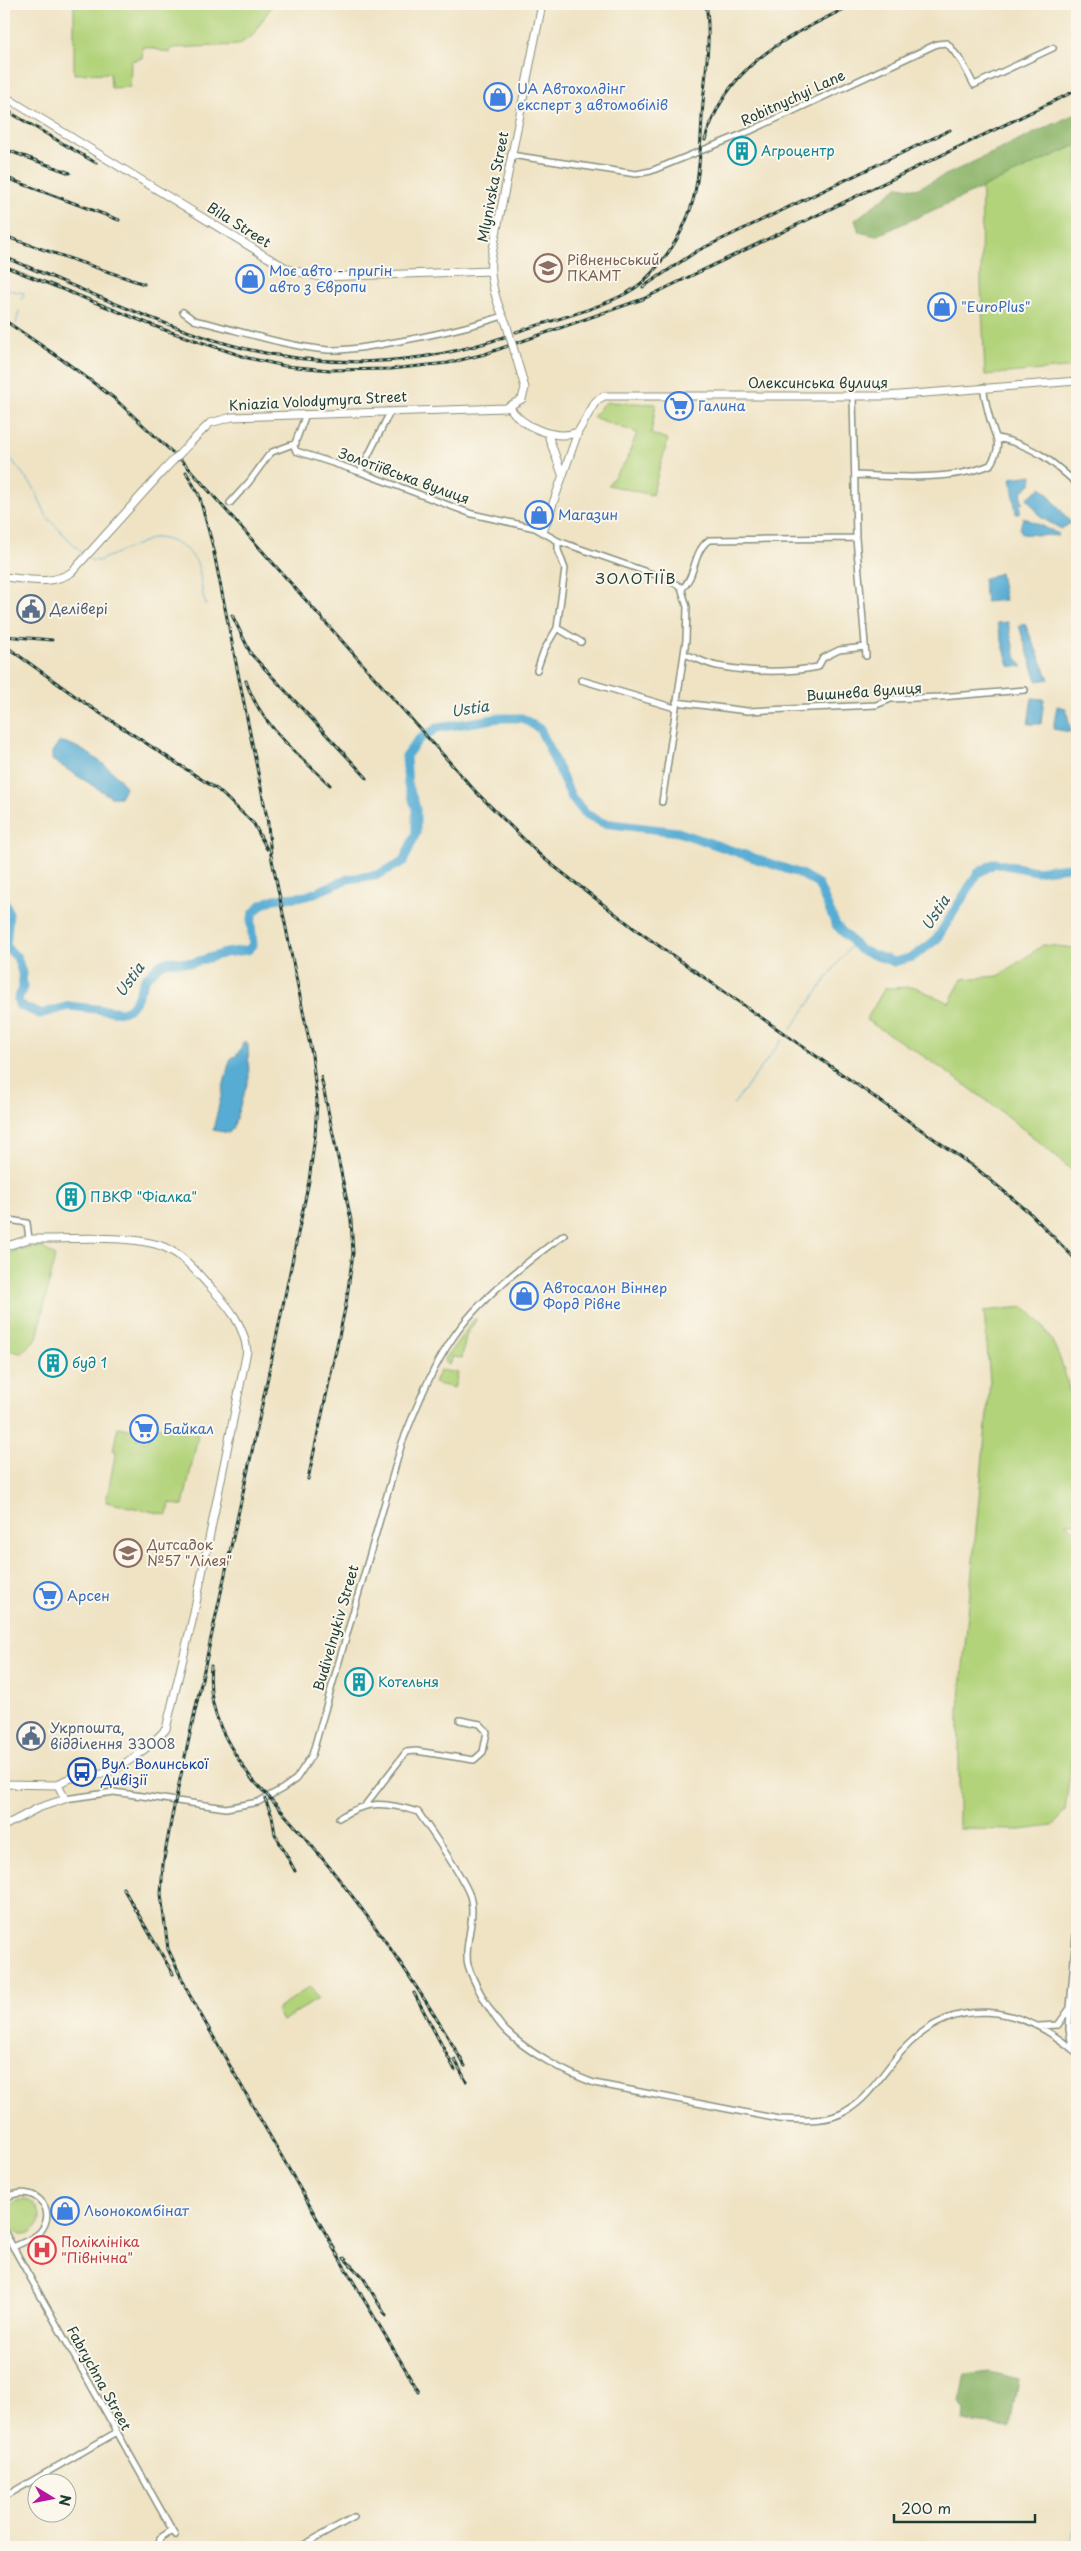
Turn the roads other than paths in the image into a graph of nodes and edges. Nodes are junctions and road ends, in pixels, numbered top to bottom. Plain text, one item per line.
1 (542, 4) edge
2 (1053, 48) dead end
3 (4, 96) edge
4 (511, 155) junction
5 (491, 271) junction
6 (183, 312) dead end
7 (504, 319) junction
8 (1077, 381) edge
9 (983, 387) junction
10 (853, 396) junction
11 (509, 406) junction
12 (388, 411) junction
13 (306, 414) junction
14 (578, 432) junction
15 (550, 434) junction
16 (998, 438) junction
17 (296, 443) junction
18 (360, 472) junction
19 (562, 474) junction
20 (854, 475) junction
21 (1077, 484) edge
22 (230, 503) dead end
23 (543, 532) junction
24 (856, 538) junction
25 (558, 541) junction
26 (4, 577) edge
27 (682, 589) junction
28 (558, 628) junction
29 (581, 642) dead end
30 (865, 647) junction
31 (684, 654) junction
32 (866, 656) dead end
33 (537, 670) dead end
34 (581, 680) dead end
35 (1025, 690) dead end
36 (676, 705) junction
37 (662, 802) dead end
38 (4, 1218) edge
39 (564, 1235) dead end
40 (29, 1239) junction
41 (4, 1246) edge
42 (460, 1720) dead end
43 (4, 1784) edge
44 (58, 1785) junction
45 (65, 1799) junction
46 (366, 1804) junction
47 (339, 1818) dead end
48 (4, 1826) edge
49 (1077, 1922) edge
50 (1070, 2008) junction
51 (1036, 2026) junction
52 (1072, 2049) junction
53 (1077, 2053) edge
54 (4, 2199) edge
55 (4, 2231) edge
56 (13, 2247) junction
57 (117, 2432) junction
58 (4, 2497) edge
59 (354, 2517) dead end
60 (158, 2547) edge
61 (300, 2547) edge

1 - 4 street, Mlynivska Street
2 - 4 street, Robitnychyi Lane
3 - 5 street, Bila Street
4 - 5 street, Mlynivska Street
5 - 7 street, Mlynivska Street
6 - 7 street
7 - 11 street, Mlynivska Street, bridge
8 - 9 street, Олексинська вулиця
9 - 10 street, Олексинська вулиця
9 - 16 street
10 - 14 street, Олексинська вулиця
10 - 20 street
11 - 12 street, Kniazia Volodymyra Street
11 - 15 street
12 - 13 street, Kniazia Volodymyra Street
12 - 18 street
13 - 17 street
13 - 26 street, Kniazia Volodymyra Street, bridge
14 - 15 street
14 - 19 street, Олексинська вулиця
15 - 19 street
16 - 20 street
16 - 21 street
17 - 18 street, Золотіївська вулиця
17 - 22 street
18 - 23 street, Золотіївська вулиця
19 - 23 street
20 - 24 street
23 - 25 street, Золотіївська вулиця
24 - 27 street
24 - 30 street
25 - 27 street, Золотіївська вулиця
25 - 28 street
27 - 31 street
28 - 29 street
28 - 33 street
30 - 31 street
30 - 32 street
31 - 36 street
34 - 36 street, Вишнева вулиця
35 - 36 street, Вишнева вулиця
36 - 37 street
38 - 40 street
39 - 45 street, Budivelnykiv Street
40 - 41 street
40 - 44 street
42 - 46 street
43 - 44 street
44 - 45 street
45 - 48 street, Budivelnykiv Street
46 - 47 street
46 - 51 street
49 - 50 street
50 - 51 street
50 - 52 street
51 - 52 street
52 - 53 street
54 - 56 street
55 - 56 street, Fabrychna Street
56 - 57 street, Fabrychna Street
57 - 58 street
57 - 60 street, Fabrychna Street
59 - 61 street

